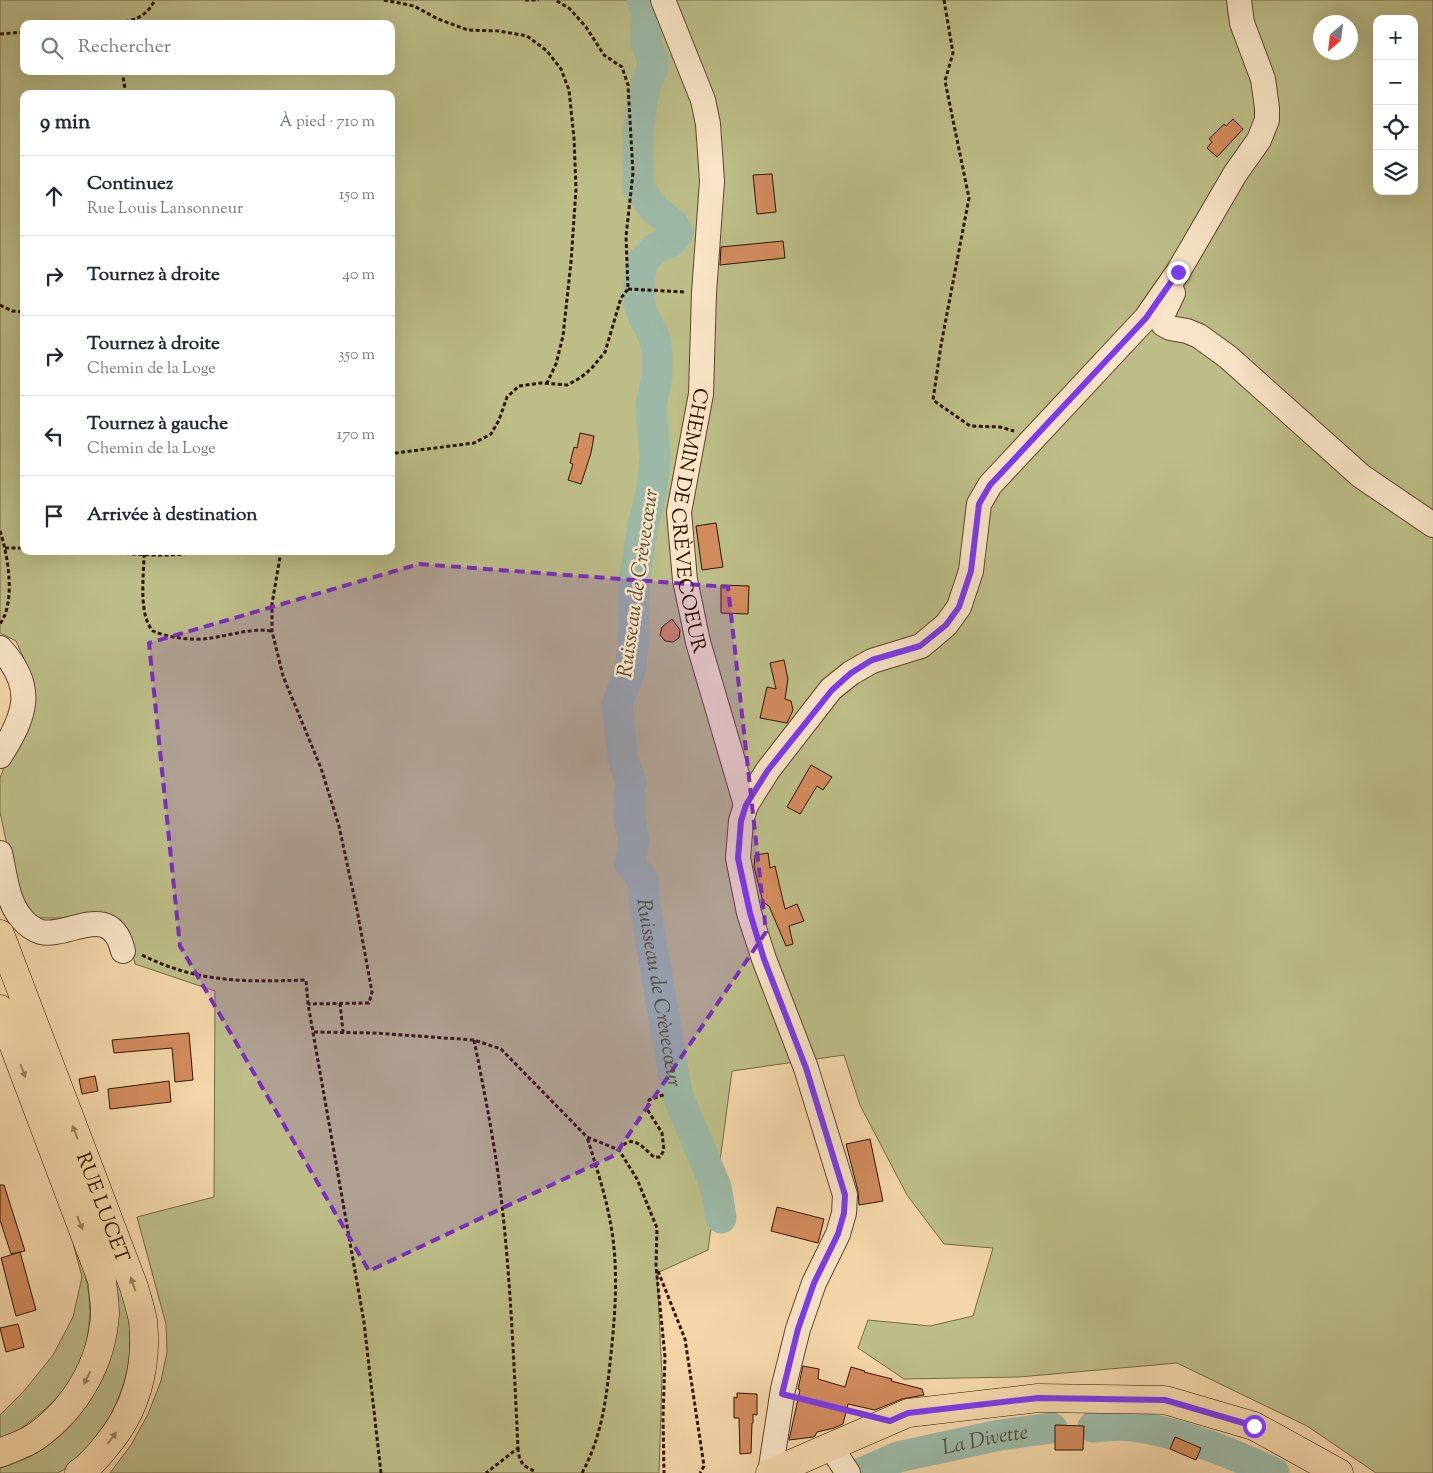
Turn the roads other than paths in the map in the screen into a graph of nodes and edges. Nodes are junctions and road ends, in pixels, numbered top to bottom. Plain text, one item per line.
1 (663, 0) edge
2 (1239, 0) edge
3 (1178, 272) junction
4 (1433, 525) edge
5 (0, 648) edge
6 (0, 756) edge
7 (746, 805) junction
8 (0, 853) edge
9 (0, 934) edge
10 (121, 946) road end
11 (0, 1008) edge
12 (0, 1453) edge
13 (841, 1463) edge
14 (79, 1473) edge
15 (770, 1473) edge
16 (1340, 1473) edge

1 - 7 street, CHEMIN DE CRÈVECOEUR
2 - 3 street
3 - 4 street
3 - 7 street
5 - 6 street
7 - 15 street
8 - 10 street
14 -> 9 main road, RUE LUCET
11 -> 12 main road, RUE LUCET
13 - 15 main road
13 - 16 main road

